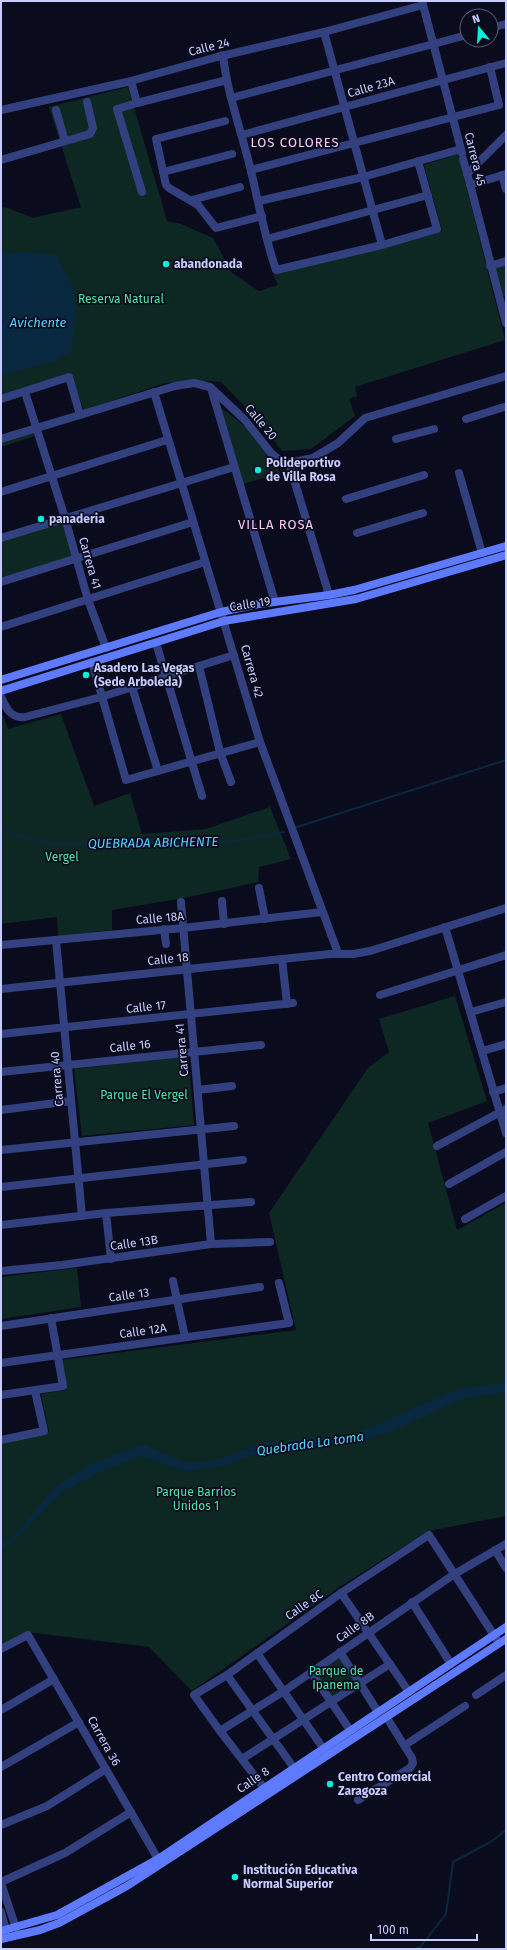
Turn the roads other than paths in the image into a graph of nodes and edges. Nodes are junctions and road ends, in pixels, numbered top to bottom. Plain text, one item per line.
1 (422, 3) edge
2 (324, 32) junction
3 (459, 37) edge
4 (433, 44) junction
5 (223, 55) junction
6 (506, 63) edge
7 (490, 67) junction
8 (335, 71) junction
9 (226, 80) junction
10 (443, 80) junction
11 (131, 81) junction
12 (231, 98) junction
13 (86, 102) dead end
14 (137, 103) junction
15 (344, 107) junction
16 (1, 110) edge
17 (56, 110) dead end
18 (453, 117) junction
19 (225, 121) dead end
20 (242, 135) junction
21 (506, 135) edge
22 (65, 141) junction
23 (354, 144) junction
24 (461, 149) junction
25 (232, 154) dead end
26 (1, 160) edge
27 (418, 161) junction
28 (251, 170) junction
29 (163, 172) junction
30 (467, 174) dead end
31 (504, 174) edge
32 (363, 177) junction
33 (470, 184) junction
34 (240, 187) dead end
35 (506, 190) edge
36 (142, 192) dead end
37 (428, 195) junction
38 (192, 200) junction
39 (258, 201) junction
40 (372, 211) junction
41 (262, 216) junction
42 (267, 239) junction
43 (382, 245) junction
44 (506, 261) edge
45 (490, 266) junction
46 (503, 301) edge
47 (506, 323) edge
48 (506, 376) edge
49 (210, 387) junction
50 (25, 392) junction
51 (154, 392) junction
52 (1, 399) edge
53 (504, 407) dead end
54 (80, 415) junction
55 (466, 419) dead end
56 (35, 429) junction
57 (434, 429) dead end
58 (1, 439) edge
59 (396, 439) dead end
60 (167, 440) junction
61 (289, 463) junction
62 (234, 467) junction
63 (459, 473) dead end
64 (424, 475) dead end
65 (51, 476) junction
66 (180, 482) junction
67 (1, 492) edge
68 (346, 499) dead end
69 (423, 513) dead end
70 (65, 518) junction
71 (193, 522) junction
72 (357, 533) dead end
73 (1, 538) edge
74 (506, 546) edge
75 (482, 554) junction
76 (506, 555) edge
77 (76, 558) junction
78 (205, 562) junction
79 (1, 582) edge
80 (329, 595) junction
81 (88, 600) junction
82 (275, 602) junction
83 (221, 612) junction
84 (224, 621) junction
85 (1, 627) edge
86 (156, 643) junction
87 (106, 648) junction
88 (234, 655) junction
89 (92, 662) junction
90 (199, 666) junction
91 (166, 676) junction
92 (1, 680) edge
93 (132, 687) junction
94 (1, 691) edge
95 (1, 697) edge
96 (101, 697) junction
97 (260, 742) junction
98 (220, 752) junction
99 (192, 762) junction
100 (158, 771) junction
101 (231, 782) dead end
102 (202, 796) dead end
103 (259, 888) dead end
104 (222, 901) dead end
105 (181, 902) dead end
106 (506, 908) edge
107 (322, 912) junction
108 (265, 919) junction
109 (224, 924) junction
110 (445, 927) junction
111 (183, 928) junction
112 (164, 929) junction
113 (56, 940) junction
114 (166, 944) dead end
115 (1, 945) edge
116 (338, 953) junction
117 (506, 955) edge
118 (282, 959) junction
119 (458, 969) junction
120 (187, 970) junction
121 (60, 983) junction
122 (1, 989) edge
123 (380, 995) dead end
124 (506, 1002) edge
125 (471, 1012) junction
126 (191, 1014) junction
127 (64, 1027) junction
128 (1, 1034) edge
129 (261, 1044) dead end
130 (506, 1044) edge
131 (483, 1051) junction
132 (194, 1052) junction
133 (68, 1065) junction
134 (1, 1072) edge
135 (232, 1086) dead end
136 (506, 1088) edge
137 (198, 1090) junction
138 (493, 1092) junction
139 (71, 1101) junction
140 (1, 1110) edge
141 (502, 1111) edge
142 (234, 1126) dead end
143 (201, 1130) junction
144 (506, 1133) edge
145 (75, 1143) junction
146 (437, 1146) dead end
147 (1, 1150) edge
148 (506, 1152) edge
149 (243, 1160) dead end
150 (204, 1165) junction
151 (78, 1178) junction
152 (449, 1184) dead end
153 (1, 1187) edge
154 (506, 1196) edge
155 (251, 1202) dead end
156 (208, 1205) junction
157 (106, 1213) junction
158 (82, 1216) junction
159 (465, 1219) dead end
160 (1, 1225) edge
161 (270, 1242) dead end
162 (211, 1244) junction
163 (111, 1258) junction
164 (1, 1271) edge
165 (173, 1281) dead end
166 (279, 1283) dead end
167 (260, 1287) dead end
168 (176, 1300) junction
169 (51, 1318) junction
170 (1, 1326) edge
171 (184, 1337) junction
172 (57, 1355) junction
173 (1, 1363) edge
174 (35, 1391) junction
175 (1, 1395) edge
176 (1, 1440) edge
177 (506, 1544) edge
178 (495, 1550) junction
179 (506, 1568) edge
180 (453, 1575) junction
181 (341, 1593) junction
182 (412, 1602) junction
183 (506, 1627) edge
184 (368, 1633) junction
185 (493, 1635) junction
186 (504, 1641) edge
187 (1, 1649) edge
188 (340, 1652) junction
189 (257, 1653) junction
190 (390, 1664) junction
191 (451, 1664) junction
192 (311, 1672) junction
193 (227, 1675) junction
194 (506, 1675) edge
195 (54, 1679) junction
196 (360, 1684) junction
197 (284, 1691) junction
198 (409, 1692) junction
199 (476, 1695) dead end
200 (331, 1702) junction
201 (465, 1706) dead end
202 (1, 1710) edge
203 (252, 1712) junction
204 (378, 1712) junction
205 (387, 1718) junction
206 (304, 1720) junction
207 (79, 1722) junction
208 (350, 1730) junction
209 (220, 1731) junction
210 (274, 1739) junction
211 (405, 1745) junction
212 (323, 1748) junction
213 (242, 1760) junction
214 (1, 1767) edge
215 (294, 1768) junction
216 (106, 1769) junction
217 (263, 1788) junction
218 (269, 1794) junction
219 (358, 1800) dead end
220 (131, 1812) junction
221 (1, 1825) edge
222 (158, 1859) junction
223 (1, 1883) edge
224 (1, 1912) edge
225 (16, 1928) junction
226 (4, 1930) edge
227 (1, 1939) edge

1 - 2 street, Calle 24
1 - 4 street, Carrera 45
2 - 5 street, Calle 24
2 - 8 street
3 - 4 street
4 - 8 street
4 - 10 street, Carrera 45
5 - 9 street
5 - 11 street, Calle 24
6 - 7 street, Calle 23A
7 - 10 street, Calle 23A
7 - 18 street
8 - 12 street
8 - 15 street
9 - 12 street
9 - 14 street
10 - 15 street, Calle 23A
10 - 18 street, Carrera 45
11 - 14 street
11 - 16 street, Calle 24
12 - 20 street
13 - 22 street
14 - 36 street
15 - 20 street, Calle 23A
15 - 23 street
17 - 22 street
18 - 23 street
18 - 24 street, Carrera 45
19 - 29 street
20 - 28 street
21 - 30 street
22 - 26 street
23 - 28 street
23 - 32 street
24 - 27 street
24 - 33 street, Carrera 45, bridge
25 - 29 street
27 - 32 street
27 - 37 street
28 - 39 street
29 - 38 street
31 - 33 street
31 - 35 street
32 - 39 street
32 - 40 street
33 - 45 street, Carrera 45
34 - 38 street
37 - 40 street
37 - 43 street
38 - 41 street
39 - 41 street
40 - 42 street
40 - 43 street
41 - 42 street
42 - 43 street
44 - 45 street
45 - 46 street, Carrera 45
46 - 47 street, Carrera 45
48 - 61 street
49 - 51 street
49 - 61 street, Calle 20
49 - 62 street
50 - 52 street
50 - 54 street
50 - 56 street, Carrera 41
51 - 54 street
51 - 60 street, Carrera 42
53 - 55 street
54 - 56 street
56 - 58 street
56 - 65 street, Carrera 41
57 - 59 street
60 - 65 street
60 - 66 street, Carrera 42
61 - 80 street
62 - 66 street
62 - 82 street
63 - 75 street
64 - 68 street
65 - 67 street
65 - 70 street, Carrera 41
66 - 70 street
66 - 71 street, Carrera 42
69 - 72 street
70 - 73 street
70 - 77 street, Carrera 41
71 - 77 street
71 - 78 street, Carrera 42
74 - 75 main road, Calle 19
75 - 80 main road, Calle 19
76 - 84 main road, Calle 19
77 - 79 street
77 - 81 street, Carrera 41
78 - 81 street
78 - 83 street, Carrera 42
80 - 82 main road, Calle 19
81 - 85 street
81 - 87 street, Carrera 41
82 - 83 main road, Calle 19
83 - 84 street, Carrera 42
83 - 87 main road, Calle 19
84 - 86 main road, Calle 19
84 - 88 street, Carrera 42
86 - 89 main road, Calle 19
86 - 91 street
87 - 92 main road, Calle 19
88 - 90 street
88 - 97 street, Carrera 42
89 - 94 main road, Calle 19
89 - 96 street
90 - 91 street
90 - 98 street
91 - 93 street
91 - 99 street
93 - 96 street
93 - 100 street
95 - 96 street
96 - 100 street
97 - 98 street
97 - 107 street, Carrera 42
98 - 99 street
98 - 101 street
99 - 100 street
99 - 102 street
103 - 108 street
104 - 109 street
105 - 111 street, Carrera 41
106 - 110 street, Calle 18
107 - 108 street, Calle 18A
107 - 116 street, Carrera 42
108 - 109 street, Calle 18A
109 - 111 street, Calle 18A
110 - 116 street, Calle 18
110 - 119 street
111 - 112 street, Calle 18A
111 - 120 street, Carrera 41
112 - 113 street, Calle 18A
112 - 114 street
113 - 115 street, Calle 18A
113 - 121 street, Carrera 40
116 - 118 street, Calle 18
117 - 119 street
118 - 120 street, Calle 18
118 - 126 street, Calle 17
119 - 123 street
119 - 125 street
120 - 121 street, Calle 18
120 - 126 street, Carrera 41
121 - 122 street, Calle 18
121 - 127 street, Carrera 40
124 - 125 street
125 - 131 street
126 - 127 street, Calle 17
126 - 132 street, Carrera 41
127 - 128 street, Calle 17
127 - 133 street, Carrera 40
129 - 132 street, Calle 16
130 - 131 street
131 - 138 street
132 - 133 street, Calle 16
132 - 137 street, Carrera 41
133 - 134 street, Calle 16
133 - 139 street, Carrera 40
135 - 137 street
136 - 138 street
137 - 143 street, Carrera 41
138 - 141 street
139 - 140 street
139 - 145 street, Carrera 40
141 - 144 street
141 - 146 street
142 - 143 street
143 - 145 street
143 - 150 street, Carrera 41
145 - 147 street
145 - 151 street, Carrera 40
148 - 152 street
149 - 150 street
150 - 151 street
150 - 156 street, Carrera 41
151 - 153 street
151 - 158 street, Carrera 40
154 - 159 street
155 - 156 street
156 - 157 street
156 - 162 street, Carrera 41
157 - 158 street
157 - 163 street
158 - 160 street
161 - 162 street, Calle 13B
162 - 163 street, Calle 13B
163 - 164 street, Calle 13B
165 - 168 street
166 - 171 street, Calle 12A
167 - 168 street, Calle 13
168 - 169 street, Calle 13
168 - 171 street
169 - 170 street, Calle 13
169 - 172 street
171 - 172 street, Calle 12A
172 - 173 street, Calle 12A
172 - 174 street
174 - 175 street
174 - 176 street
177 - 178 street, Calle 8B
178 - 179 street
178 - 180 street, Calle 8B
180 - 181 street, Calle 8C
180 - 182 street, Calle 8B
180 - 185 street
181 - 184 street
181 - 189 street, Calle 8C
182 - 184 street, Calle 8B
182 - 191 street
183 - 185 main road, Calle 8
184 - 188 street, Calle 8B
184 - 190 street
185 - 186 street
185 - 191 main road, Calle 8
186 - 205 main road, Calle 8
187 - 195 street, Carrera 36
188 - 192 street, Calle 8B
188 - 196 street
189 - 193 street, Calle 8C
189 - 197 street
190 - 196 street
190 - 198 street
191 - 198 main road, Calle 8
192 - 197 street, Calle 8B
192 - 200 street
193 - 203 street
193 - 209 street, Calle 8C
194 - 199 street
195 - 202 street
195 - 207 street, Carrera 36
196 - 200 street
196 - 204 street
197 - 203 street, Calle 8B
197 - 206 street
198 - 204 main road, Calle 8
200 - 206 street
200 - 208 street
201 - 211 street
203 - 209 street, Calle 8B
203 - 210 street
204 - 208 main road, Calle 8
205 - 211 street
205 - 218 main road, Calle 8
206 - 210 street
206 - 212 street
207 - 214 street
207 - 216 street, Carrera 36
208 - 212 main road, Calle 8
209 - 213 street
210 - 213 street
210 - 215 street
211 - 219 street
212 - 215 main road, Calle 8
213 - 217 street
215 - 217 main road, Calle 8
216 - 220 street, Carrera 36
216 - 221 street
217 - 218 street
217 - 222 main road, Calle 8
218 - 227 main road, Calle 8
220 - 222 street, Carrera 36
220 - 223 street
222 - 225 main road, Calle 8
223 - 225 street
224 - 226 street
225 - 226 main road, Calle 8

